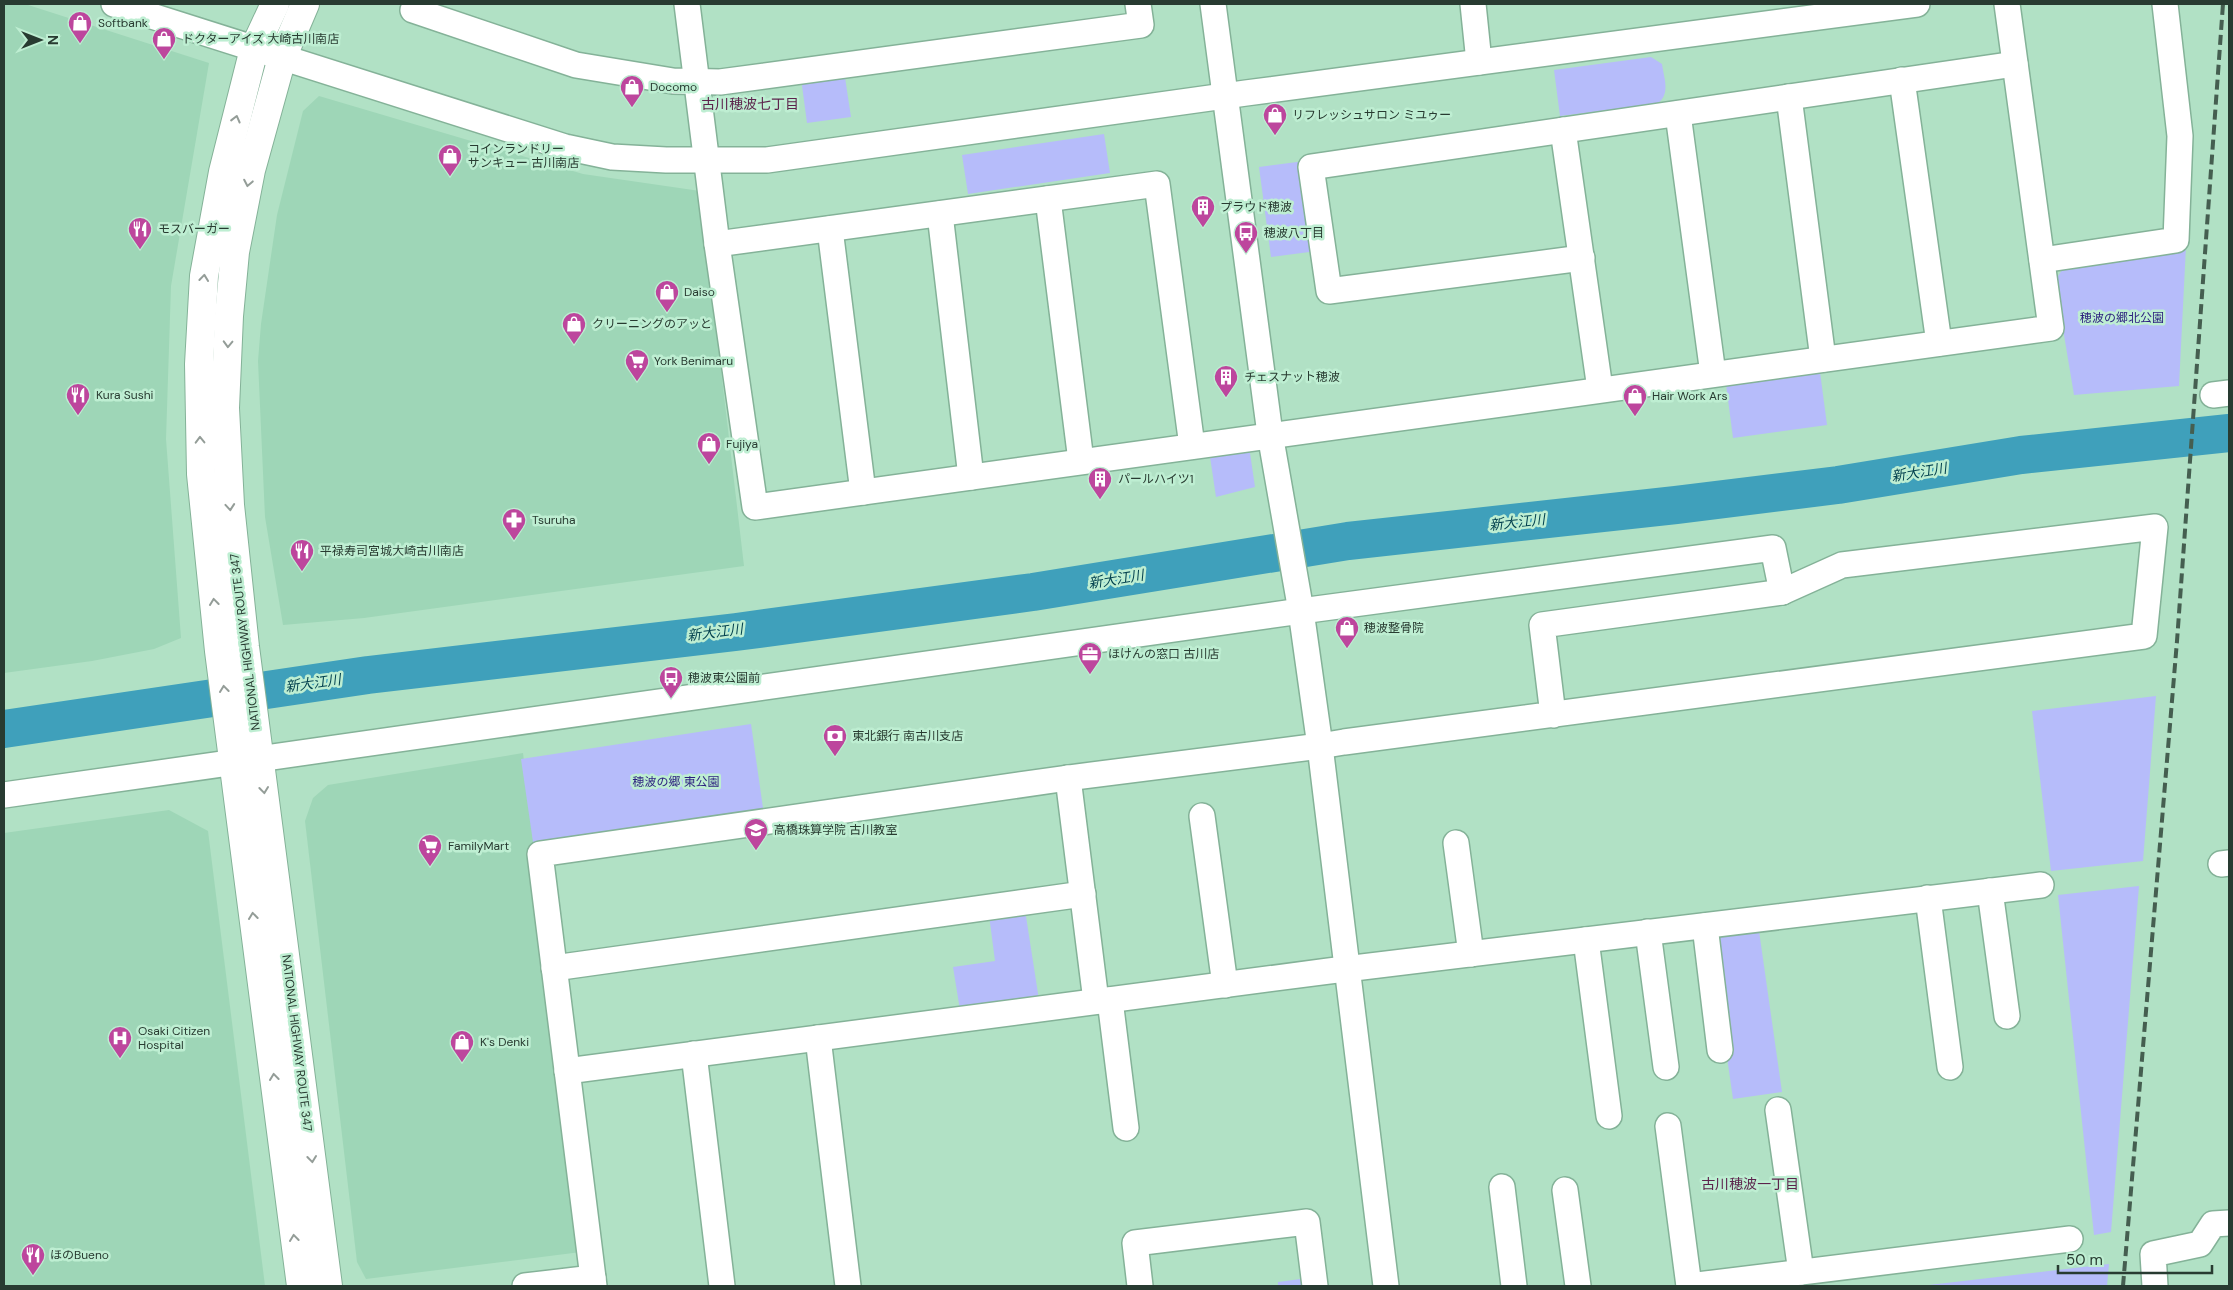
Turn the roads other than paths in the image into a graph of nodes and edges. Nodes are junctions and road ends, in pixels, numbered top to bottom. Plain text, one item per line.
1 (114, 4) edge
2 (275, 4) edge
3 (305, 4) edge
4 (416, 4) edge
5 (687, 4) edge
6 (1138, 4) edge
7 (1213, 4) edge
8 (1473, 4) edge
9 (1917, 4) edge
10 (2007, 4) edge
11 (2165, 4) edge
12 (254, 49) junction
13 (282, 58) junction
14 (1479, 62) junction
15 (2015, 64) junction
16 (1902, 80) junction
17 (697, 82) junction
18 (1225, 97) junction
19 (1789, 97) junction
20 (1678, 114) junction
21 (1563, 130) junction
22 (707, 160) junction
23 (1048, 199) junction
24 (940, 214) junction
25 (830, 229) junction
26 (717, 244) junction
27 (1582, 258) junction
28 (2042, 260) junction
29 (1939, 343) junction
30 (1823, 359) junction
31 (1713, 374) junction
32 (1600, 389) junction
33 (1270, 434) junction
34 (1192, 446) junction
35 (1080, 462) junction
36 (971, 477) junction
37 (862, 492) junction
38 (1782, 592) junction
39 (1300, 611) junction
40 (232, 649) junction
41 (1553, 715) junction
42 (242, 726) junction
43 (1320, 746) junction
44 (260, 759) junction
45 (234, 762) junction
46 (1068, 778) junction
47 (4, 795) edge
48 (1202, 816) dead end
49 (1456, 843) dead end
50 (2041, 885) dead end
51 (1990, 891) junction
52 (1083, 894) junction
53 (1928, 898) junction
54 (1705, 926) junction
55 (1648, 932) junction
56 (1586, 940) junction
57 (1471, 954) junction
58 (554, 968) junction
59 (1347, 969) junction
60 (1225, 984) junction
61 (1103, 1000) junction
62 (2008, 1016) dead end
63 (818, 1038) junction
64 (1720, 1050) dead end
65 (694, 1054) junction
66 (1666, 1067) dead end
67 (1950, 1067) dead end
68 (567, 1071) junction
69 (1778, 1110) dead end
70 (1609, 1116) dead end
71 (1668, 1126) dead end
72 (1126, 1128) dead end
73 (1502, 1187) dead end
74 (1565, 1190) dead end
75 (2229, 1223) edge
76 (2070, 1238) dead end
77 (1801, 1272) junction
78 (593, 1282) edge
79 (301, 1286) edge
80 (328, 1286) edge
81 (525, 1286) edge
82 (722, 1286) edge
83 (848, 1286) edge
84 (1140, 1286) edge
85 (1315, 1286) edge
86 (1386, 1286) edge
87 (1514, 1286) edge
88 (1578, 1286) edge
89 (1689, 1286) edge
90 (2155, 1286) edge

1 - 12 street
2 - 12 highway, NATIONAL HIGHWAY ROUTE 347
3 - 13 highway, NATIONAL HIGHWAY ROUTE 347
4 - 17 street
5 - 17 street
6 - 17 street
7 - 18 street
8 - 14 street
9 - 14 street
10 - 15 street
11 - 28 street
12 - 13 street
40 -> 12 highway, NATIONAL HIGHWAY ROUTE 347
13 - 22 street
13 -> 40 highway, NATIONAL HIGHWAY ROUTE 347
14 - 18 street
15 - 16 street
15 - 28 street
16 - 19 street
16 - 29 street
17 - 22 street
18 - 22 street
18 - 33 street
19 - 20 street
19 - 30 street
20 - 21 street
20 - 31 street
21 - 27 street
21 - 27 street
22 - 26 street
23 - 24 street
23 - 34 street
23 - 35 street
24 - 25 street
24 - 36 street
25 - 26 street
25 - 37 street
26 - 37 street
27 - 32 street
28 - 29 street
29 - 30 street
30 - 31 street
31 - 32 street
32 - 33 street
33 - 34 street
33 - 39 street
34 - 35 street
35 - 36 street
36 - 37 street
38 - 39 street
38 - 41 street
38 - 41 street
39 - 43 street
39 - 44 street
40 - 42 highway, NATIONAL HIGHWAY ROUTE 347
41 - 43 street
42 - 44 highway, NATIONAL HIGHWAY ROUTE 347
42 - 45 highway, NATIONAL HIGHWAY ROUTE 347
43 - 46 street
43 - 59 street
44 - 45 street
44 -> 80 highway, NATIONAL HIGHWAY ROUTE 347
45 - 47 street
79 -> 45 highway, NATIONAL HIGHWAY ROUTE 347
46 - 52 street
46 - 58 street
48 - 60 street
49 - 57 street
50 - 51 street
51 - 53 street
51 - 62 street
52 - 58 street
52 - 61 street
53 - 54 street
53 - 67 street
54 - 55 street
54 - 64 street
55 - 56 street
55 - 66 street
56 - 57 street
56 - 70 street
57 - 59 street
58 - 68 street
59 - 60 street
59 - 86 street
60 - 61 street
61 - 63 street
61 - 72 street
63 - 65 street
63 - 83 street
65 - 68 street
65 - 82 street
68 - 78 street
69 - 77 street
71 - 89 street
73 - 87 street
74 - 88 street
75 - 90 street
76 - 77 street
77 - 89 street
78 - 81 street
84 - 85 street

